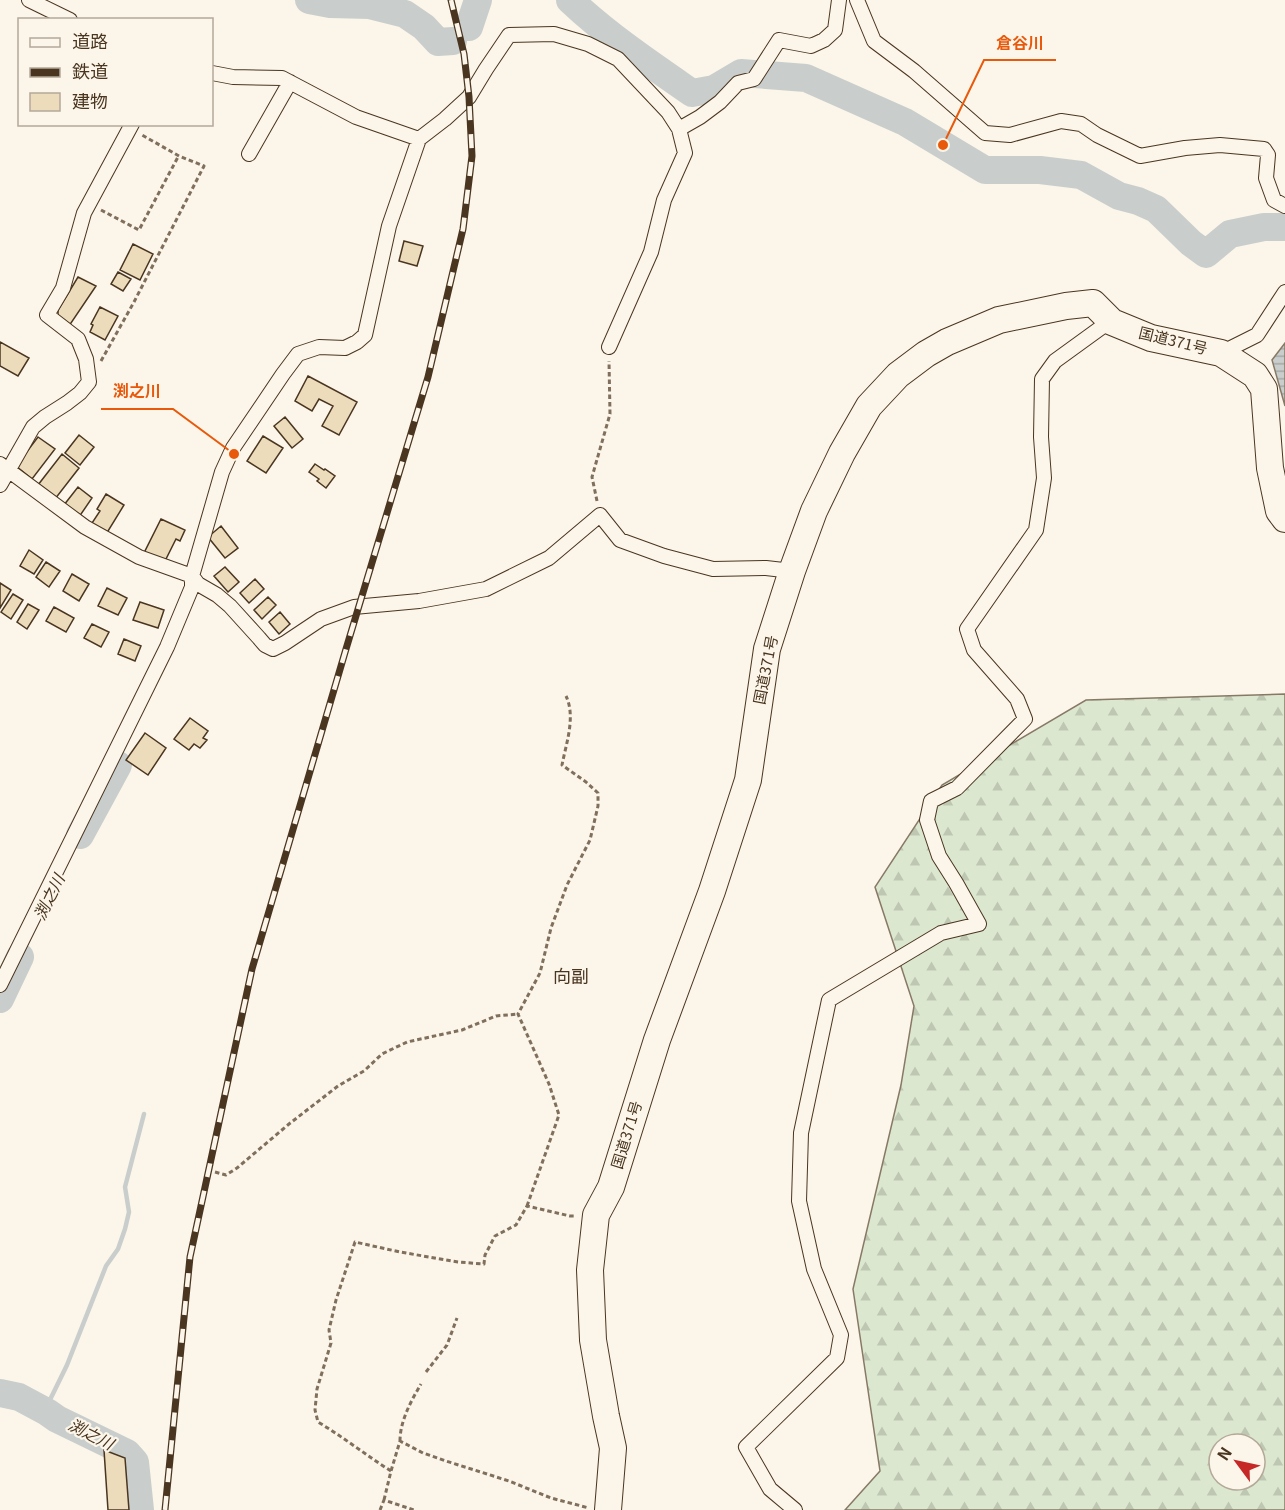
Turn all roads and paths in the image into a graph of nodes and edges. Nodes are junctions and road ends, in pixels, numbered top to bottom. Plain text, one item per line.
1 (29, 0) edge
2 (839, 0) edge
3 (857, 0) edge
4 (66, 18) edge
5 (213, 73) edge
6 (290, 82) junction
7 (131, 126) edge
8 (679, 129) junction
9 (419, 139) junction
10 (249, 154) dead end
11 (178, 156) junction
12 (89, 204) junction
13 (1285, 206) edge
14 (1285, 292) edge
15 (1112, 322) junction
16 (609, 347) joint
17 (1221, 353) junction
18 (89, 382) junction
19 (4, 466) edge
20 (0, 485) edge
21 (600, 515) junction
22 (1285, 519) edge
23 (792, 571) junction
24 (192, 576) junction
25 (566, 696) dead end
26 (0, 985) edge
27 (518, 1014) junction
28 (215, 1172) dead end
29 (527, 1206) junction
30 (596, 1215) junction
31 (457, 1318) dead end
32 (426, 1372) dead end
33 (421, 1384) dead end
34 (400, 1441) junction
35 (391, 1471) junction
36 (384, 1500) junction
37 (599, 1509) edge
38 (380, 1510) edge
39 (414, 1510) edge
40 (795, 1510) edge

1 - 4 street
2 - 8 street
3 - 13 street
5 - 6 street
6 - 9 street
6 - 10 street
7 - 11 path
7 - 12 street
8 - 9 street
8 - 16 street
9 - 24 street
11 - 12 path
11 - 18 path
12 - 18 street
14 - 17 street
15 - 17 highway, 国道371号
15 - 23 highway, 国道371号
15 - 40 street
16 - 21 path
17 - 22 highway, 国道371号
18 - 19 street
19 - 20 street
19 - 24 street
21 - 23 street
21 - 24 street
23 - 30 highway, 国道371号
24 - 26 street
25 - 27 path
27 - 28 path
27 - 29 path
29 - 30 path
29 - 35 path
30 - 37 highway, 国道371号
31 - 32 path
33 - 34 path
34 - 35 path
34 - 37 path
35 - 36 path
36 - 38 path
36 - 39 path

